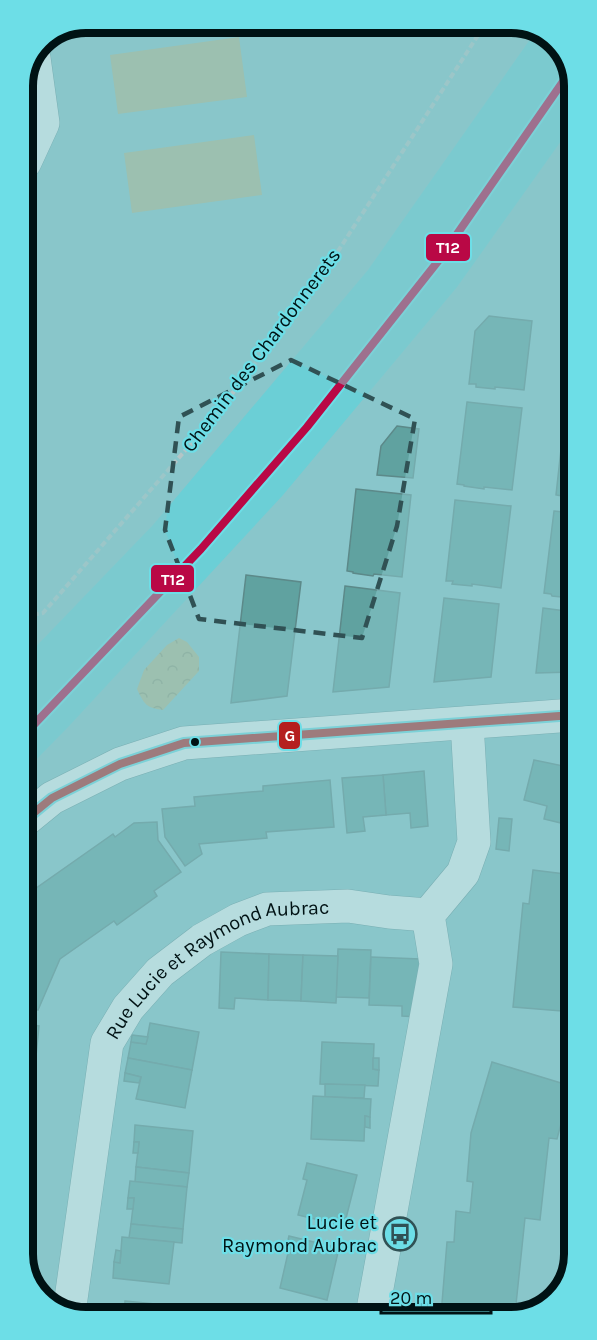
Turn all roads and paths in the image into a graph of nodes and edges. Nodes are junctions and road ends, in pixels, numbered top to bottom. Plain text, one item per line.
1 (480, 33) edge
2 (36, 70) edge
3 (33, 145) edge
4 (33, 615) edge
5 (564, 716) edge
6 (467, 723) junction
7 (33, 813) edge
8 (428, 915) junction
9 (70, 1304) edge
10 (373, 1307) edge

1 - 4 path, Chemin des Chardonnerets
2 - 3 street
5 - 6 street
6 - 7 street
6 - 8 street
8 - 9 street, Rue Lucie et Raymond Aubrac
8 - 10 street

